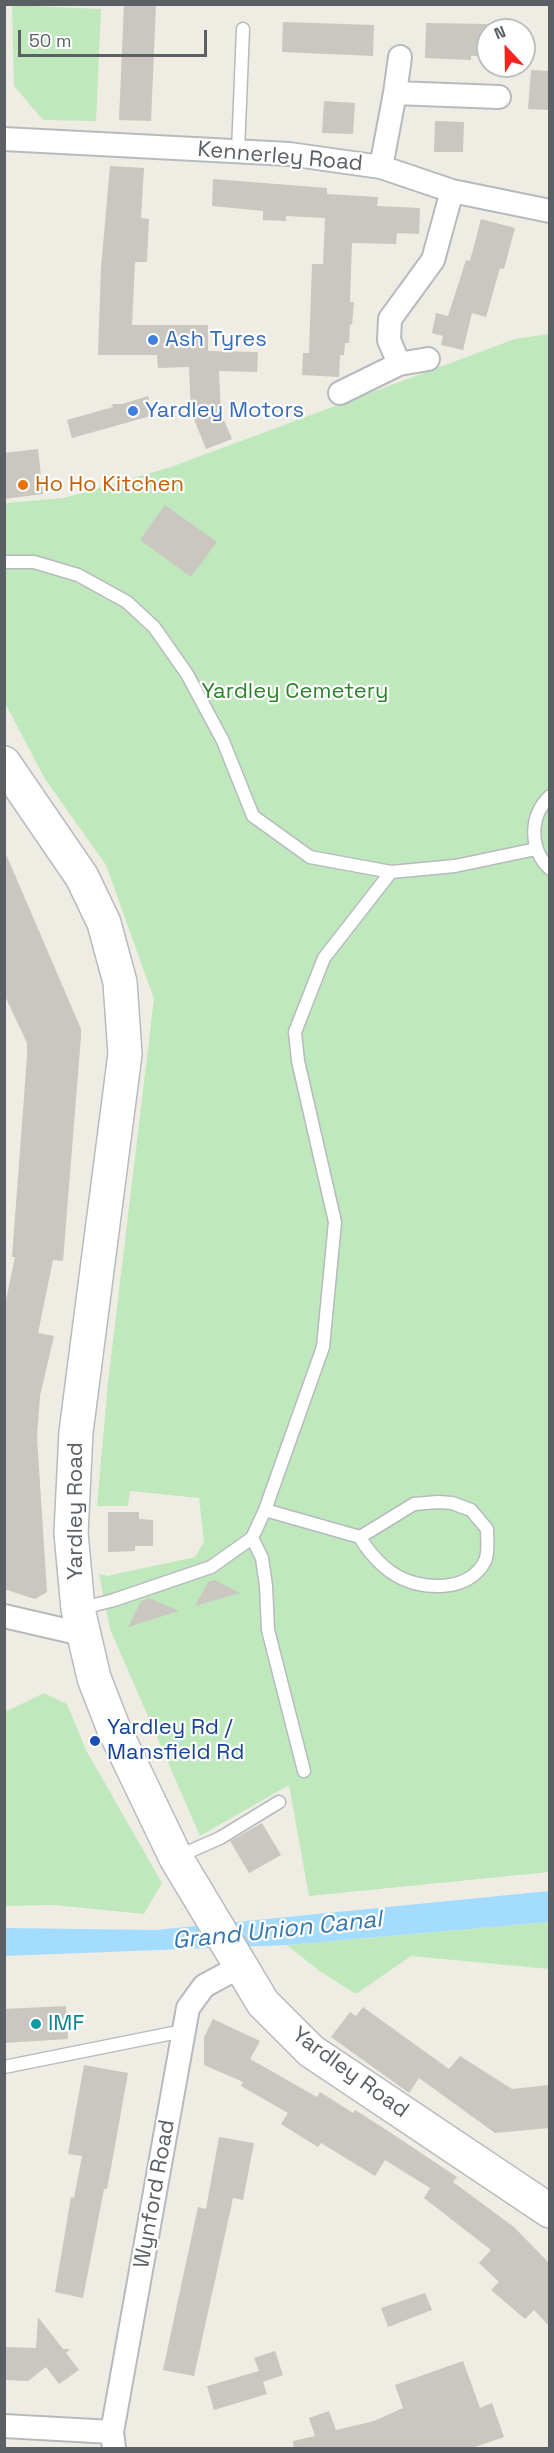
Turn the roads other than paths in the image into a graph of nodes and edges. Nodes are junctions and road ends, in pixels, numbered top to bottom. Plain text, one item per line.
1 (243, 30) dead end
2 (400, 57) dead end
3 (395, 93) junction
4 (499, 97) dead end
5 (4, 139) edge
6 (238, 151) junction
7 (381, 167) junction
8 (452, 191) junction
9 (549, 211) edge
10 (428, 359) dead end
11 (399, 364) junction
12 (340, 393) dead end
13 (4, 562) edge
14 (4, 763) edge
15 (549, 796) edge
16 (536, 849) junction
17 (549, 869) edge
18 (391, 872) junction
19 (265, 1510) junction
20 (360, 1537) junction
21 (252, 1538) junction
22 (4, 1616) edge
23 (80, 1622) junction
24 (304, 1771) dead end
25 (279, 1802) dead end
26 (183, 1870) junction
27 (239, 1963) junction
28 (183, 2031) junction
29 (4, 2067) edge
30 (549, 2211) edge
31 (4, 2426) edge
32 (113, 2440) edge

1 - 6 lane
2 - 3 street
3 - 4 street
3 - 7 street
5 - 6 street, Kennerley Road
6 - 7 street, Kennerley Road
7 - 8 street, Kennerley Road
8 - 9 street, Kennerley Road
8 - 11 street
10 - 11 street
11 - 12 street
13 - 18 lane
14 - 23 main road, Yardley Road
15 - 16 lane
16 - 17 lane
16 - 18 lane
18 - 19 lane
19 - 20 lane
19 - 21 lane
20 - 20 lane
21 - 23 lane
21 - 24 lane
22 - 23 street
23 - 26 main road, Yardley Road
25 - 26 lane
26 - 27 main road, Yardley Road
27 - 28 street, Wynford Road
27 - 30 main road, Yardley Road
28 - 29 lane
28 - 32 street, Wynford Road
31 - 32 street

